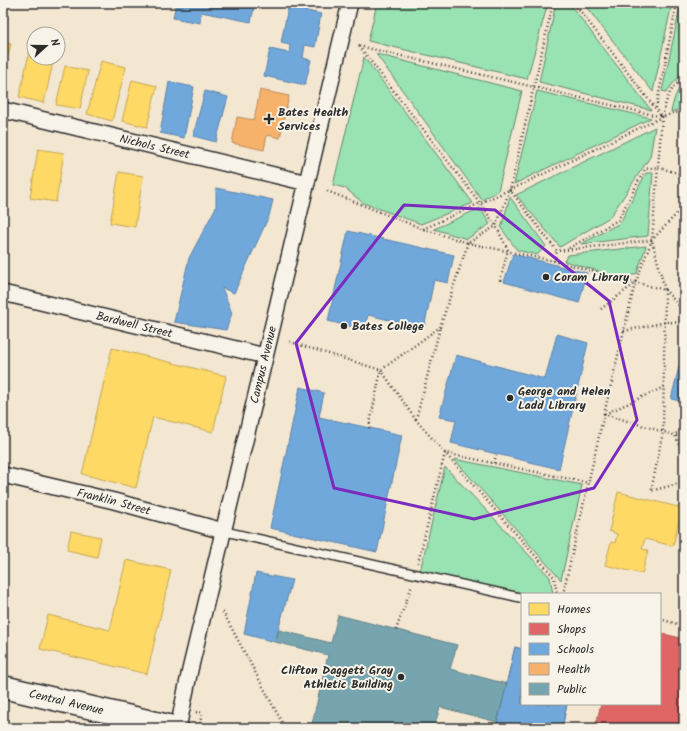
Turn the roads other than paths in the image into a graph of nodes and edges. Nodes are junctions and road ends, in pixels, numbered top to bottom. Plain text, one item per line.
1 (350, 3) edge
2 (3, 110) edge
3 (307, 183) junction
4 (3, 293) edge
5 (266, 356) junction
6 (3, 475) edge
7 (223, 531) junction
8 (521, 598) edge
9 (3, 687) edge
10 (177, 728) edge

1 - 3 street, Campus Avenue
2 - 3 street, Nichols Street
3 - 5 street, Campus Avenue
4 - 5 street, Bardwell Street
5 - 7 street, Campus Avenue
6 - 7 street, Franklin Street
7 - 8 lane
7 - 10 street, Campus Avenue
9 - 10 street, Central Avenue

